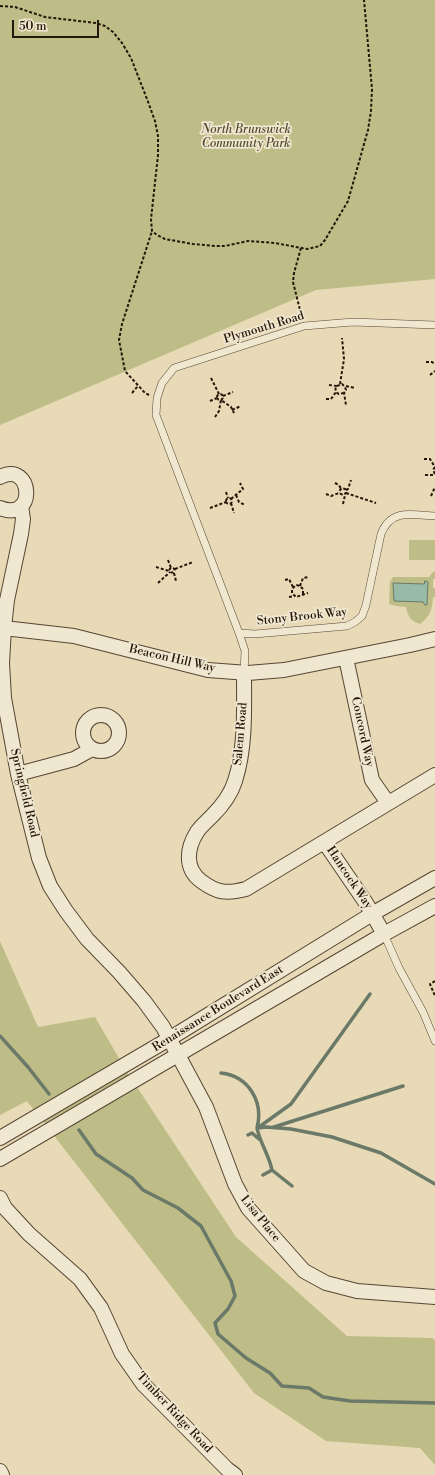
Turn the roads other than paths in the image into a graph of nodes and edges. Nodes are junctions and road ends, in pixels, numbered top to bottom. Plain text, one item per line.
1 (435, 325) edge
2 (174, 368) joint
3 (0, 477) edge
4 (21, 506) junction
5 (0, 508) edge
6 (435, 516) edge
7 (4, 628) junction
8 (239, 633) junction
9 (435, 638) edge
10 (346, 658) junction
11 (244, 673) junction
12 (92, 749) dead end
13 (18, 774) junction
14 (435, 775) edge
15 (388, 803) junction
16 (325, 842) junction
17 (435, 878) edge
18 (435, 906) edge
19 (372, 914) junction
20 (384, 934) junction
21 (169, 1039) junction
22 (435, 1041) edge
23 (178, 1056) junction
24 (0, 1138) edge
25 (0, 1159) edge
26 (0, 1198) edge
27 (435, 1297) edge
28 (0, 1471) edge
29 (2, 1475) edge
30 (235, 1475) edge

1 - 2 lane, Plymouth Road
2 - 8 lane, Salem Road
3 - 4 street, Springfield Road
4 - 5 street
4 - 7 street, Springfield Road
6 - 8 lane, Stony Brook Way
7 - 11 street, Beacon Hill Way
7 - 13 street, Springfield Road
8 - 11 lane, Salem Road
9 - 10 street, Beacon Hill Way
10 - 11 street, Beacon Hill Way
10 - 15 street, Concord Way
11 - 16 street, Salem Road
12 - 13 street
13 - 21 street, Springfield Road
14 - 15 street, Salem Road
15 - 16 street, Salem Road
16 - 19 street, Hancock Way
17 - 19 street, Renaissance Boulevard East
18 - 20 street, Renaissance Boulevard East
19 - 20 street, Hancock Way
19 - 21 street, Renaissance Boulevard East
20 - 22 lane
20 - 23 street, Renaissance Boulevard East
21 - 23 street, Lisa Place
21 - 24 street, Renaissance Boulevard East
23 - 25 street, Renaissance Boulevard East
23 - 27 street, Lisa Place
26 - 30 street, Timber Ridge Road
28 - 29 street

